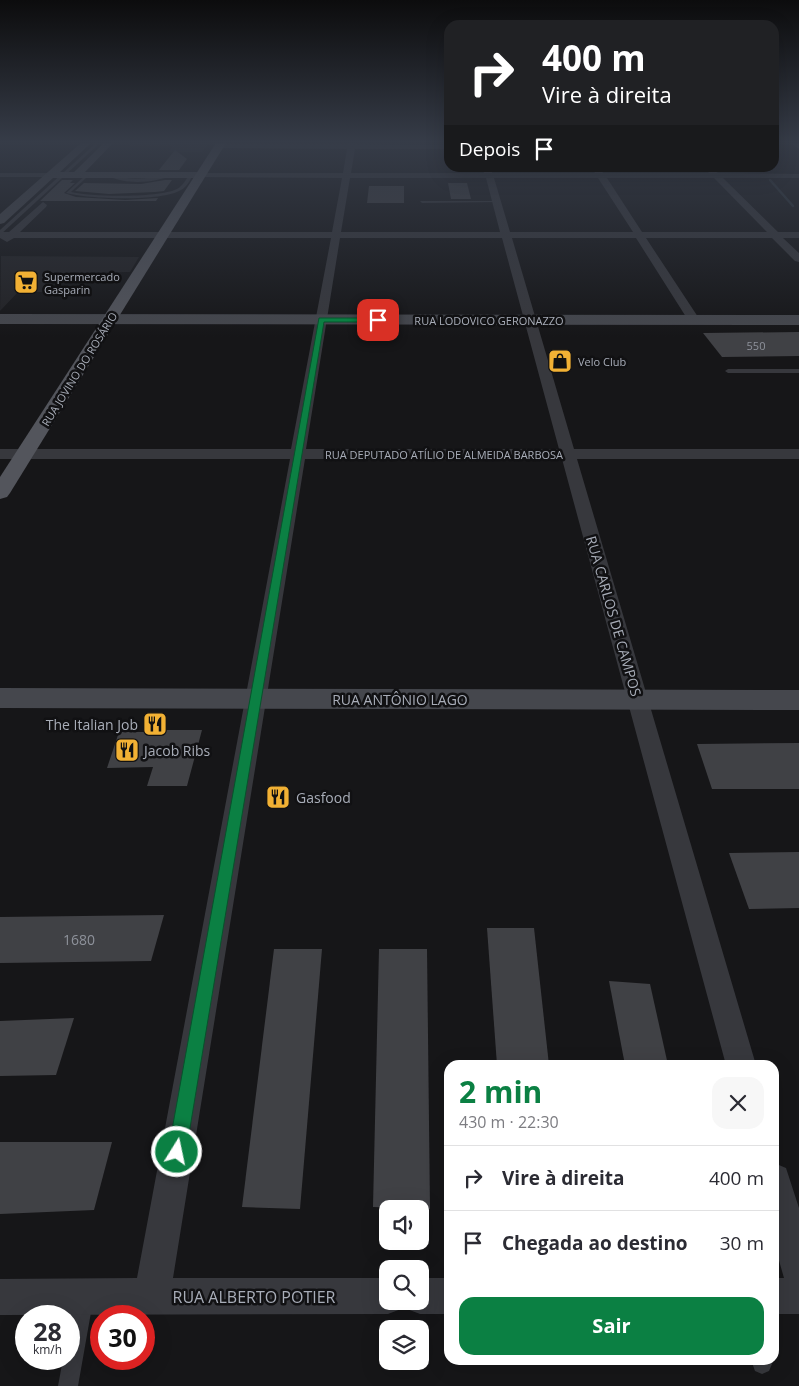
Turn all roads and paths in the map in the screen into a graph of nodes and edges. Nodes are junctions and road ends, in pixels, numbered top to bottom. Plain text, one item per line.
1 (13, 208) edge
2 (33, 208) edge
3 (35, 208) edge
4 (178, 208) edge
5 (341, 208) edge
6 (499, 208) edge
7 (622, 208) edge
8 (747, 208) edge
9 (0, 220) edge
10 (0, 234) edge
11 (11, 235) junction
12 (163, 235) junction
13 (336, 235) junction
14 (506, 235) junction
15 (640, 235) junction
16 (775, 235) junction
17 (799, 235) edge
18 (0, 246) edge
19 (799, 259) edge
20 (0, 320) edge
21 (110, 320) junction
22 (321, 320) junction
23 (530, 320) junction
24 (694, 320) junction
25 (799, 320) edge
26 (728, 371) dead end
27 (799, 372) edge
28 (0, 454) edge
29 (25, 454) junction
30 (298, 454) junction
31 (568, 454) junction
32 (799, 454) edge
33 (0, 493) edge
34 (0, 698) edge
35 (255, 699) junction
36 (638, 699) junction
37 (799, 700) edge
38 (740, 1060) edge
39 (779, 1198) edge
40 (799, 1270) edge
41 (379, 1296) edge
42 (429, 1296) edge
43 (444, 1296) edge
44 (779, 1296) edge
45 (799, 1296) edge
46 (0, 1297) edge
47 (84, 1297) junction
48 (152, 1297) junction
49 (68, 1386) edge

1 - 9 street
2 - 10 lane
3 - 11 street
4 - 12 main road, RUA JOVINO DO ROSÁRIO
5 - 13 street
6 - 14 street, RUA CARLOS DE CAMPOS
7 - 15 street
8 - 16 street
10 - 11 street
11 - 12 street
11 - 18 street
12 - 13 street
12 - 21 main road, RUA JOVINO DO ROSÁRIO
13 - 14 street
13 - 22 street
14 - 15 street
14 - 23 street, RUA CARLOS DE CAMPOS
15 - 16 street
15 - 24 street
16 - 17 street
16 - 19 street
20 - 21 street, RUA LODOVICO GERONAZZO
21 - 22 street, RUA LODOVICO GERONAZZO
21 - 29 main road, RUA JOVINO DO ROSÁRIO
22 - 23 street, RUA LODOVICO GERONAZZO
22 - 30 street
23 - 24 street, RUA LODOVICO GERONAZZO
23 - 31 street, RUA CARLOS DE CAMPOS
24 - 25 street, RUA LODOVICO GERONAZZO
26 - 27 lane
28 - 29 street, RUA DEPUTADO ATÍLIO DE ALMEIDA BARBOSA
29 - 30 street, RUA DEPUTADO ATÍLIO DE ALMEIDA BARBOSA
29 - 33 main road, RUA JOVINO DO ROSÁRIO
30 - 31 street, RUA DEPUTADO ATÍLIO DE ALMEIDA BARBOSA
30 - 35 street
31 - 32 street, RUA DEPUTADO ATÍLIO DE ALMEIDA BARBOSA
31 - 36 street, RUA CARLOS DE CAMPOS
34 - 35 street, RUA ANTÔNIO LAGO
35 - 36 street, RUA ANTÔNIO LAGO
35 - 48 street
36 - 37 street, RUA ANTÔNIO LAGO
36 - 38 street, RUA CARLOS DE CAMPOS
39 - 40 street
41 - 48 street, RUA ALBERTO POTIER
42 - 43 street
44 - 45 street
46 - 47 street, RUA ALBERTO POTIER
47 - 48 street, RUA ALBERTO POTIER
47 - 49 lane

